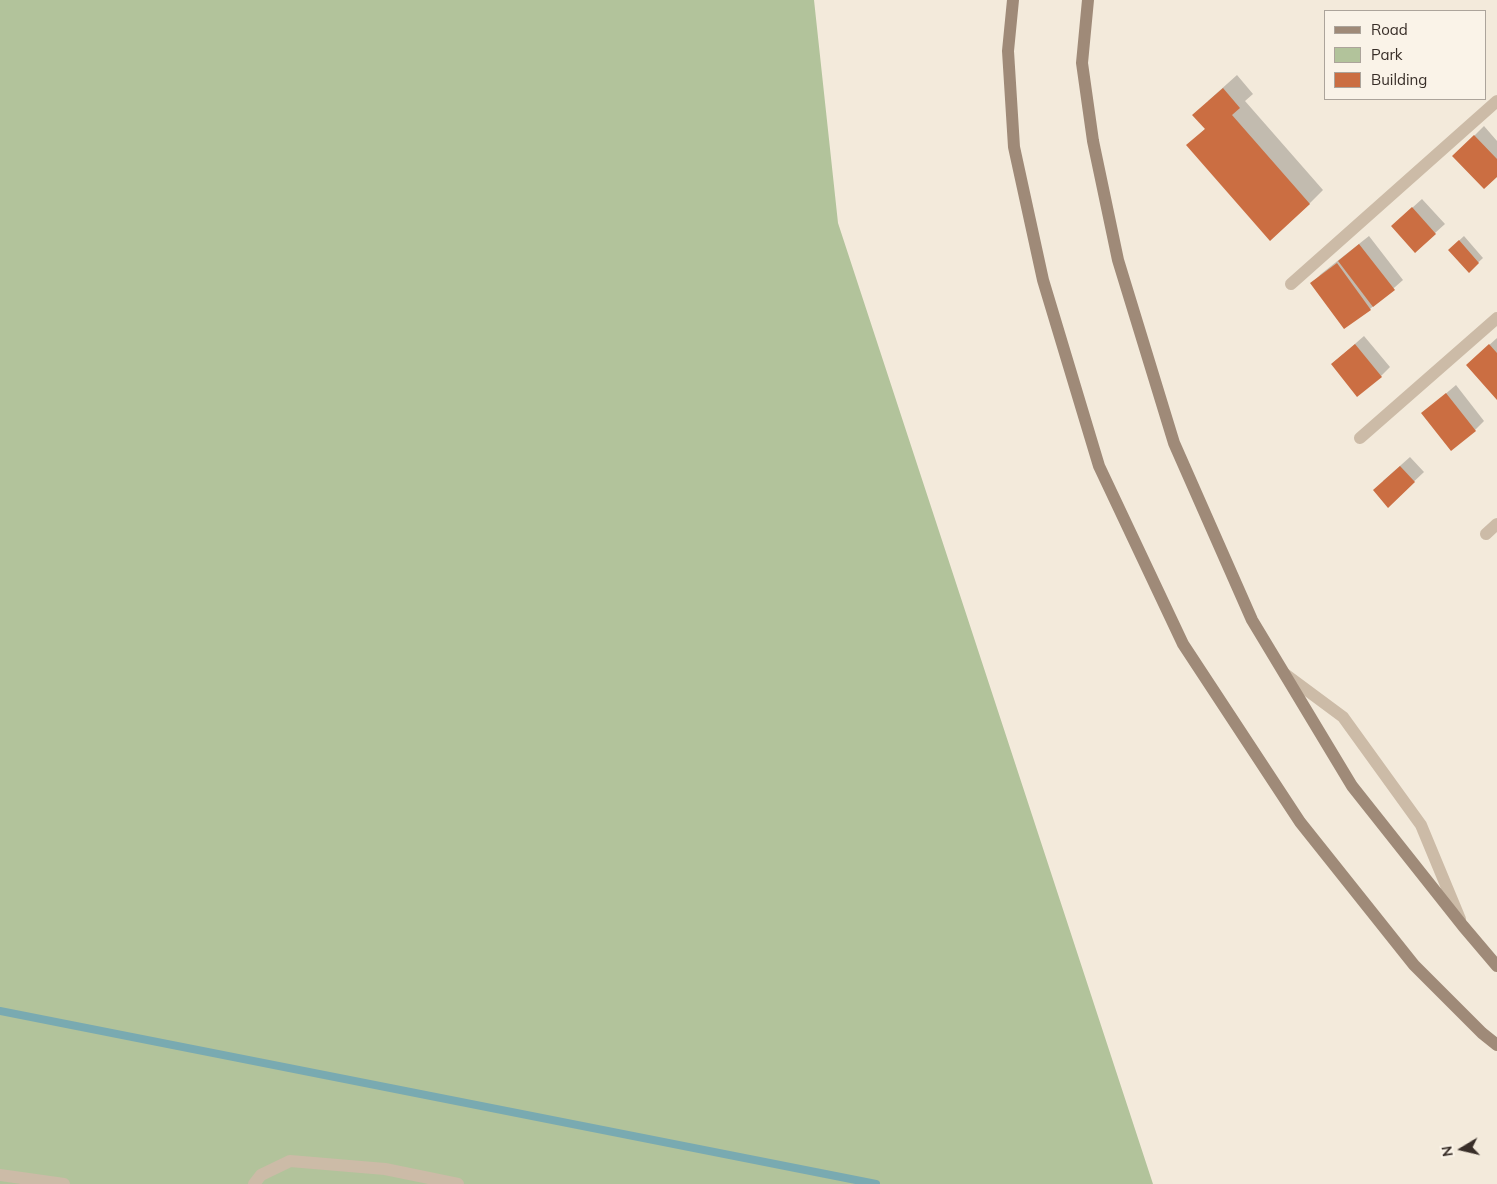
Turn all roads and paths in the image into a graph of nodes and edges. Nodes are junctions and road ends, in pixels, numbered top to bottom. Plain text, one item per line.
1 (1013, 0) edge
2 (1088, 0) edge
3 (1497, 101) edge
4 (1291, 284) dead end
5 (1497, 318) edge
6 (1360, 438) dead end
7 (1497, 524) edge
8 (1486, 534) dead end
9 (1285, 674) junction
10 (1463, 926) junction
11 (1497, 966) edge
12 (1497, 1045) edge
13 (0, 1175) edge
14 (64, 1184) edge
15 (254, 1184) edge
16 (458, 1184) edge

1 - 12 street
2 - 9 street
3 - 4 street
5 - 6 street
7 - 8 street
9 - 10 street
9 - 10 street
10 - 11 street
13 - 14 street
15 - 16 street

